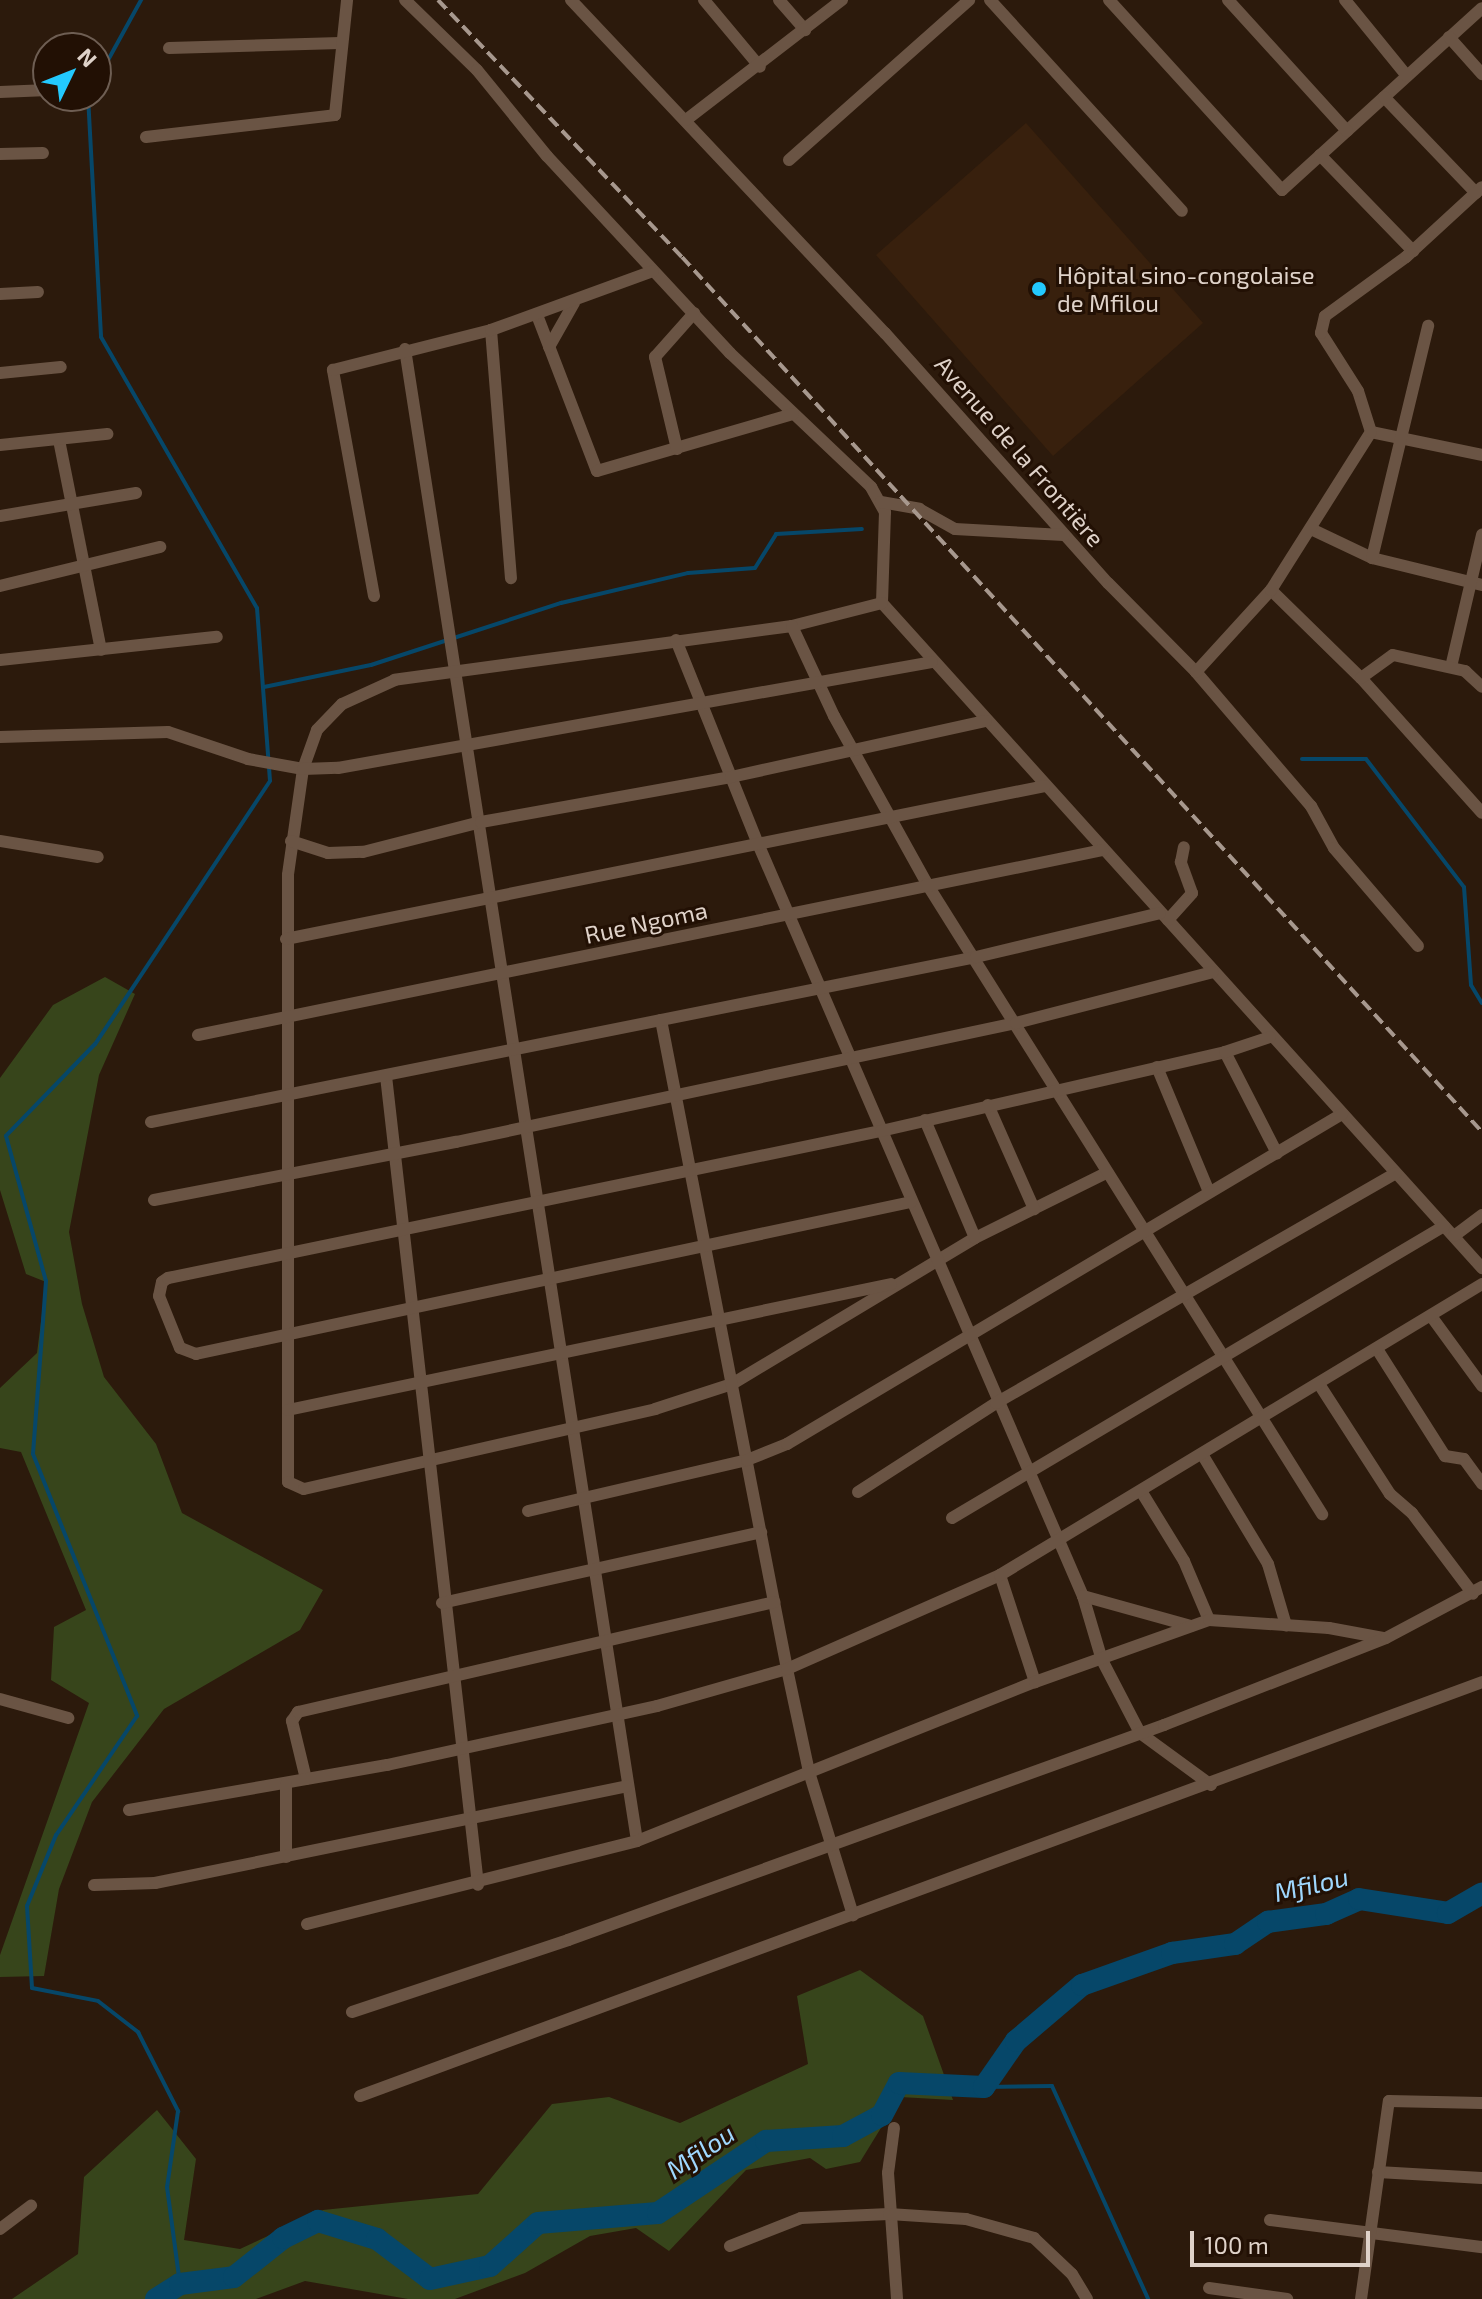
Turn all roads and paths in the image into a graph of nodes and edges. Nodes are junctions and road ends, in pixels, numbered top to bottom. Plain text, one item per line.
1 (347, 0) edge
2 (405, 0) edge
3 (571, 0) edge
4 (704, 0) edge
5 (779, 0) edge
6 (842, 0) edge
7 (969, 0) edge
8 (990, 0) edge
9 (1109, 0) edge
10 (1228, 0) edge
11 (1353, 3) edge
12 (1482, 8) edge
13 (805, 30) junction
14 (1449, 37) junction
15 (340, 43) junction
16 (169, 48) dead end
17 (760, 67) junction
18 (1482, 74) edge
19 (1407, 76) junction
20 (32, 91) edge
21 (0, 92) edge
22 (1384, 97) junction
23 (686, 120) junction
24 (1347, 131) junction
25 (146, 137) dead end
26 (0, 154) edge
27 (1320, 155) junction
28 (30, 157) dead end
29 (789, 160) dead end
30 (1479, 190) edge
31 (1182, 211) dead end
32 (1413, 251) junction
33 (653, 271) junction
34 (38, 292) dead end
35 (0, 294) edge
36 (574, 303) junction
37 (694, 313) junction
38 (537, 315) junction
39 (1428, 326) dead end
40 (491, 330) junction
41 (549, 347) junction
42 (405, 349) junction
43 (61, 367) dead end
44 (0, 373) edge
45 (793, 414) junction
46 (1371, 432) junction
47 (107, 434) dead end
48 (59, 440) junction
49 (1404, 443) junction
50 (0, 445) edge
51 (677, 449) junction
52 (1482, 455) edge
53 (136, 493) dead end
54 (881, 502) junction
55 (73, 506) junction
56 (0, 516) edge
57 (1311, 529) junction
58 (1064, 535) junction
59 (1482, 535) edge
60 (160, 547) dead end
61 (1372, 558) junction
62 (87, 565) junction
63 (511, 578) dead end
64 (1476, 585) edge
65 (0, 586) edge
66 (1271, 590) junction
67 (374, 596) dead end
68 (882, 603) junction
69 (792, 626) junction
70 (217, 637) dead end
71 (676, 640) junction
72 (101, 650) junction
73 (0, 660) edge
74 (932, 662) junction
75 (1451, 667) junction
76 (454, 671) junction
77 (1196, 672) junction
78 (1361, 678) junction
79 (817, 683) junction
80 (1482, 687) edge
81 (704, 705) junction
82 (986, 721) junction
83 (0, 737) edge
84 (466, 749) junction
85 (853, 749) junction
86 (303, 769) junction
87 (731, 777) junction
88 (1045, 786) junction
89 (1482, 813) edge
90 (893, 819) junction
91 (481, 822) junction
92 (0, 841) edge
93 (291, 841) junction
94 (759, 846) junction
95 (1184, 847) dead end
96 (1103, 850) junction
97 (98, 857) dead end
98 (927, 884) junction
99 (492, 898) junction
100 (791, 915) junction
101 (1164, 917) junction
102 (286, 939) junction
103 (1418, 946) dead end
104 (976, 957) junction
105 (1213, 972) junction
106 (504, 974) junction
107 (821, 986) junction
108 (285, 1020) junction
109 (661, 1020) junction
110 (1016, 1023) junction
111 (198, 1035) dead end
112 (1270, 1037) junction
113 (514, 1048) junction
114 (1225, 1052) junction
115 (850, 1057) junction
116 (1157, 1067) junction
117 (386, 1076) junction
118 (1054, 1088) junction
119 (285, 1096) junction
120 (673, 1096) junction
121 (988, 1105) junction
122 (1342, 1114) junction
123 (925, 1120) junction
124 (151, 1122) dead end
125 (526, 1126) junction
126 (881, 1131) junction
127 (395, 1153) junction
128 (1277, 1153) junction
129 (687, 1170) junction
130 (1106, 1173) junction
131 (1396, 1173) junction
132 (285, 1175) junction
133 (1209, 1192) junction
134 (154, 1200) dead end
135 (537, 1200) junction
136 (911, 1202) junction
137 (1034, 1209) junction
138 (1482, 1215) edge
139 (1444, 1226) junction
140 (404, 1231) junction
141 (1141, 1232) junction
142 (1454, 1236) junction
143 (975, 1238) junction
144 (704, 1245) junction
145 (286, 1255) junction
146 (936, 1262) junction
147 (1482, 1268) edge
148 (549, 1279) junction
149 (898, 1283) junction
150 (1482, 1284) edge
151 (1182, 1295) junction
152 (412, 1307) junction
153 (1431, 1316) junction
154 (719, 1317) junction
155 (288, 1335) junction
156 (968, 1338) junction
157 (1377, 1349) junction
158 (560, 1352) junction
159 (1222, 1356) junction
160 (419, 1383) junction
161 (732, 1384) junction
162 (1319, 1384) junction
163 (1482, 1386) edge
164 (996, 1403) junction
165 (288, 1410) junction
166 (1263, 1417) junction
167 (573, 1426) junction
168 (1202, 1454) junction
169 (427, 1458) junction
170 (747, 1460) junction
171 (1027, 1475) junction
172 (1482, 1484) edge
173 (1141, 1491) junction
174 (858, 1492) dead end
175 (582, 1500) junction
176 (528, 1511) dead end
177 (1322, 1514) dead end
178 (952, 1518) dead end
179 (761, 1532) junction
180 (1057, 1541) junction
181 (593, 1568) junction
182 (1000, 1575) junction
183 (1477, 1591) edge
184 (1083, 1596) junction
185 (774, 1602) junction
186 (442, 1603) junction
187 (1209, 1620) junction
188 (1286, 1625) junction
189 (1191, 1626) junction
190 (1386, 1638) junction
191 (603, 1641) junction
192 (1102, 1660) junction
193 (787, 1669) junction
194 (453, 1672) junction
195 (1035, 1682) junction
196 (1482, 1682) edge
197 (0, 1699) edge
198 (614, 1714) junction
199 (68, 1718) dead end
200 (1140, 1733) junction
201 (463, 1746) junction
202 (809, 1772) junction
203 (306, 1779) junction
204 (286, 1784) junction
205 (1211, 1785) junction
206 (626, 1786) junction
207 (129, 1810) dead end
208 (469, 1820) junction
209 (637, 1841) junction
210 (830, 1846) junction
211 (286, 1857) junction
212 (94, 1885) dead end
213 (478, 1885) junction
214 (853, 1915) junction
215 (307, 1924) dead end
216 (352, 2012) dead end
217 (360, 2096) dead end
218 (1482, 2103) edge
219 (894, 2128) dead end
220 (1378, 2172) junction
221 (1482, 2178) edge
222 (31, 2206) dead end
223 (889, 2214) junction
224 (1270, 2220) dead end
225 (0, 2229) edge
226 (1369, 2233) junction
227 (730, 2246) dead end
228 (1482, 2247) edge
229 (1209, 2288) dead end
230 (897, 2299) edge
231 (1087, 2299) edge
232 (1287, 2299) edge
233 (1361, 2299) edge

1 - 15 street
2 - 33 street
3 - 23 street, Avenue de la Frontière
4 - 17 street
5 - 13 street
6 - 13 street
7 - 29 street
8 - 31 street
9 - 27 street
10 - 24 street
11 - 19 street
12 - 14 street
13 - 17 street
14 - 18 street
14 - 19 street
15 - 16 street
15 - 25 street
17 - 23 street
19 - 22 street
20 - 21 street
22 - 24 street
22 - 30 street
23 - 58 street, Avenue de la Frontière
24 - 27 street
26 - 28 street
27 - 32 street
30 - 32 street
32 - 46 street
33 - 36 street
33 - 37 street
34 - 35 street
36 - 38 street
36 - 41 street
37 - 45 street
37 - 51 street
38 - 40 street
38 - 41 street
39 - 49 street
40 - 42 street
40 - 63 street
41 - 51 street
42 - 67 street
42 - 76 street
43 - 44 street
45 - 51 street
45 - 54 street
46 - 49 street
46 - 57 street
47 - 48 street
48 - 50 street
48 - 55 street
49 - 52 street
49 - 61 street
53 - 55 street
54 - 58 street
54 - 68 street
55 - 56 street
55 - 62 street
57 - 61 street
57 - 66 street
58 - 77 street, Avenue de la Frontière
59 - 64 street
60 - 62 street
61 - 64 street
62 - 65 street
62 - 72 street
64 - 75 street
66 - 77 street
66 - 78 street
68 - 69 street
68 - 74 street
69 - 71 street
69 - 79 street
70 - 72 street
71 - 76 street
71 - 81 street
72 - 73 street
74 - 79 street
74 - 82 street
75 - 78 street
75 - 80 street
76 - 84 street
76 - 86 street
77 - 103 street, Avenue de la Frontière
78 - 89 street
79 - 81 street
79 - 85 street
81 - 84 street
81 - 87 street
82 - 85 street
82 - 88 street
83 - 86 street
84 - 86 street
84 - 91 street
85 - 87 street
85 - 90 street
86 - 93 street
87 - 91 street
87 - 94 street
88 - 90 street
88 - 96 street
90 - 94 street
90 - 98 street
91 - 93 street
91 - 99 street
92 - 97 street
93 - 102 street
94 - 99 street
94 - 100 street
95 - 101 street
96 - 98 street, Rue Ngoma
96 - 101 street
98 - 100 street, Rue Ngoma
98 - 104 street
99 - 102 street
99 - 106 street
100 - 106 street, Rue Ngoma
100 - 107 street
101 - 104 street
101 - 105 street
102 - 108 street
104 - 107 street
104 - 110 street
105 - 110 street
105 - 112 street
106 - 108 street, Rue Ngoma
106 - 113 street
107 - 109 street
107 - 115 street
108 - 111 street, Rue Ngoma
108 - 119 street
109 - 113 street
109 - 120 street
110 - 115 street
110 - 118 street
112 - 114 street
112 - 122 street
113 - 117 street
113 - 125 street
114 - 116 street
114 - 128 street
115 - 120 street
115 - 126 street
116 - 118 street
116 - 133 street
117 - 119 street
117 - 127 street
118 - 121 street
118 - 130 street
119 - 124 street
119 - 132 street
120 - 125 street
120 - 129 street
121 - 123 street
121 - 137 street
122 - 128 street
122 - 131 street
123 - 126 street
123 - 143 street
125 - 127 street
125 - 135 street
126 - 129 street
126 - 136 street
127 - 132 street
127 - 140 street
128 - 133 street
129 - 135 street
129 - 144 street
130 - 137 street
130 - 141 street
131 - 139 street
131 - 151 street
132 - 134 street
132 - 145 street
133 - 141 street
135 - 140 street
135 - 148 street
136 - 144 street
136 - 146 street
137 - 143 street
138 - 142 street
139 - 142 street
139 - 159 street
140 - 145 street
140 - 152 street
141 - 151 street
141 - 156 street
142 - 147 street
143 - 146 street
144 - 148 street
144 - 154 street
145 - 155 street
145 - 155 street
146 - 149 street
146 - 156 street
148 - 152 street
148 - 158 street
149 - 154 street
149 - 161 street
150 - 153 street
151 - 159 street
151 - 164 street
152 - 155 street
152 - 160 street
153 - 157 street
153 - 163 street
154 - 158 street
154 - 161 street
155 - 165 street
156 - 164 street
156 - 170 street
157 - 162 street
157 - 172 street
158 - 160 street
158 - 167 street
159 - 166 street
159 - 171 street
160 - 165 street
160 - 169 street
161 - 167 street
161 - 170 street
162 - 166 street
162 - 183 street
164 - 171 street
164 - 174 street
165 - 169 street
166 - 168 street
166 - 177 street
167 - 169 street
167 - 175 street
168 - 173 street
168 - 188 street
169 - 186 street
170 - 175 street
170 - 179 street
171 - 178 street
171 - 180 street
173 - 180 street
173 - 187 street
175 - 176 street
175 - 181 street
179 - 181 street
179 - 185 street
180 - 182 street
180 - 184 street
181 - 186 street
181 - 191 street
182 - 193 street
182 - 195 street
183 - 190 street
184 - 189 street
184 - 192 street
185 - 191 street
185 - 193 street
186 - 194 street
187 - 188 street
187 - 189 street
188 - 190 street
189 - 192 street
190 - 200 street
191 - 194 street
191 - 198 street
192 - 195 street
192 - 200 street
193 - 198 street
193 - 202 street
194 - 201 street
194 - 203 street
195 - 202 street
196 - 205 street
197 - 199 street
198 - 201 street
198 - 206 street
200 - 205 street
200 - 210 street
201 - 203 street
201 - 208 street
202 - 209 street
202 - 210 street
203 - 204 street
204 - 207 street
204 - 211 street
205 - 214 street
206 - 208 street
206 - 209 street
208 - 211 street
208 - 213 street
209 - 213 street
210 - 214 street
210 - 216 street
211 - 212 street
213 - 215 street
214 - 217 street
218 - 220 street
219 - 223 street
220 - 221 street
220 - 226 street
222 - 225 street
223 - 227 street
223 - 230 street
223 - 231 street
224 - 226 street
226 - 228 street
226 - 233 street
229 - 232 street

